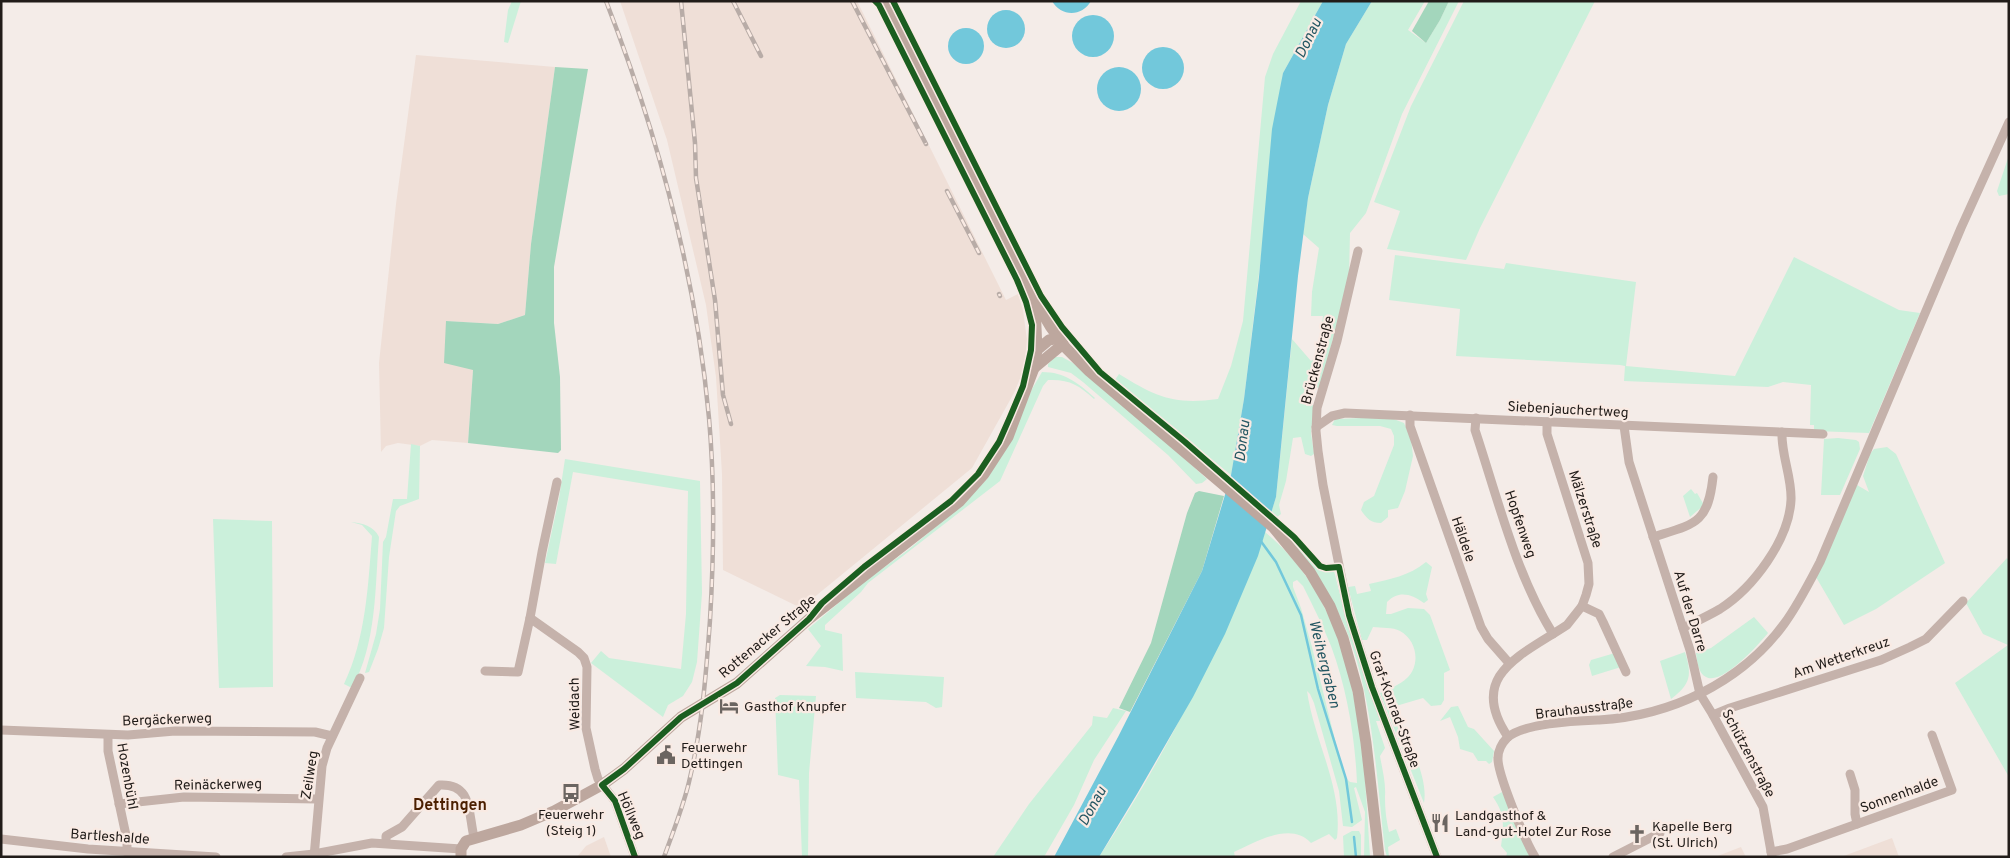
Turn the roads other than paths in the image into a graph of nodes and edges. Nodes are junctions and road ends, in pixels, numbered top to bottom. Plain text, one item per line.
1 (886, 1) edge
2 (2009, 122) edge
3 (1358, 251) dead end
4 (1035, 303) junction
5 (1061, 341) junction
6 (1037, 350) junction
7 (1034, 368) junction
8 (1410, 415) junction
9 (1476, 418) junction
10 (1547, 422) junction
11 (1624, 426) junction
12 (1316, 427) junction
13 (1782, 432) junction
14 (1823, 434) dead end
15 (1713, 477) dead end
16 (557, 482) dead end
17 (1653, 537) junction
18 (1339, 567) joint
19 (1963, 601) dead end
20 (1582, 606) junction
21 (530, 618) junction
22 (1683, 628) junction
23 (1553, 634) junction
24 (1509, 663) junction
25 (485, 671) dead end
26 (1626, 672) dead end
27 (360, 678) dead end
28 (1700, 694) junction
29 (1713, 715) junction
30 (1, 730) edge
31 (108, 735) junction
32 (1932, 735) dead end
33 (332, 736) junction
34 (1508, 737) junction
35 (1850, 774) dead end
36 (602, 785) junction
37 (318, 799) junction
38 (119, 804) junction
39 (1857, 824) junction
40 (1660, 833) dead end
41 (474, 837) junction
42 (1, 839) edge
43 (386, 843) junction
44 (127, 852) junction
45 (461, 853) edge
46 (1772, 854) edge
47 (183, 856) edge
48 (314, 856) edge
49 (216, 857) edge
50 (286, 857) edge
51 (635, 857) edge
52 (1379, 857) edge
53 (1437, 857) edge
54 (1535, 857) edge
55 (1613, 857) edge

1 - 4 main road
2 - 28 street, Brauhausstraße
3 - 12 street, Brückenstraße
4 - 5 main road
4 - 6 main road, Rottenacker Straße
5 - 6 main road
5 - 7 main road, Rottenacker Straße
5 - 52 main road
6 - 7 main road, Rottenacker Straße
7 - 36 main road, Rottenacker Straße
8 - 9 street, Siebenjauchertweg
8 - 12 street, Siebenjauchertweg
8 - 24 street, Häldele
9 - 10 street, Siebenjauchertweg
9 - 23 street, Hopfenweg
10 - 11 street, Siebenjauchertweg
10 - 20 street, Mälzerstraße
11 - 13 street, Siebenjauchertweg
11 - 17 street, Auf der Darre
12 - 18 street, Brückenstraße
13 - 14 street, Siebenjauchertweg
13 - 22 street
15 - 17 street
16 - 21 street
17 - 22 street, Auf der Darre
18 - 53 street, Graf-Konrad-Straße
19 - 29 street, Am Wetterkreuz
20 - 23 street, Mälzerstraße
20 - 26 street
21 - 25 street
21 - 36 street, Weidach
22 - 28 street, Auf der Darre
23 - 24 street, Mälzerstraße
24 - 34 street, Mälzerstraße
27 - 33 street, Zeilweg
28 - 29 street, Schützenstraße
28 - 34 street, Brauhausstraße
29 - 46 street, Schützenstraße
30 - 31 street, Bergäckerweg
31 - 33 street, Bergäckerweg
31 - 38 street, Hozenbühl
32 - 39 street, Sonnenhalde
33 - 37 street, Zeilweg
34 - 54 street
35 - 39 street, Sonnenhalde
36 - 41 main road, Rottenacker Straße
36 - 51 street, Höllweg
37 - 38 street, Reinäckerweg
37 - 48 street, Zeilweg
38 - 44 street, Hozenbühl
39 - 46 street, Sonnenhalde
40 - 55 street
41 - 43 street
41 - 45 main road, Rottenacker Straße
42 - 44 street, Bartleshalde
43 - 45 street
43 - 48 street
44 - 47 street, Bartleshalde
47 - 49 street, Bartleshalde
48 - 50 street

